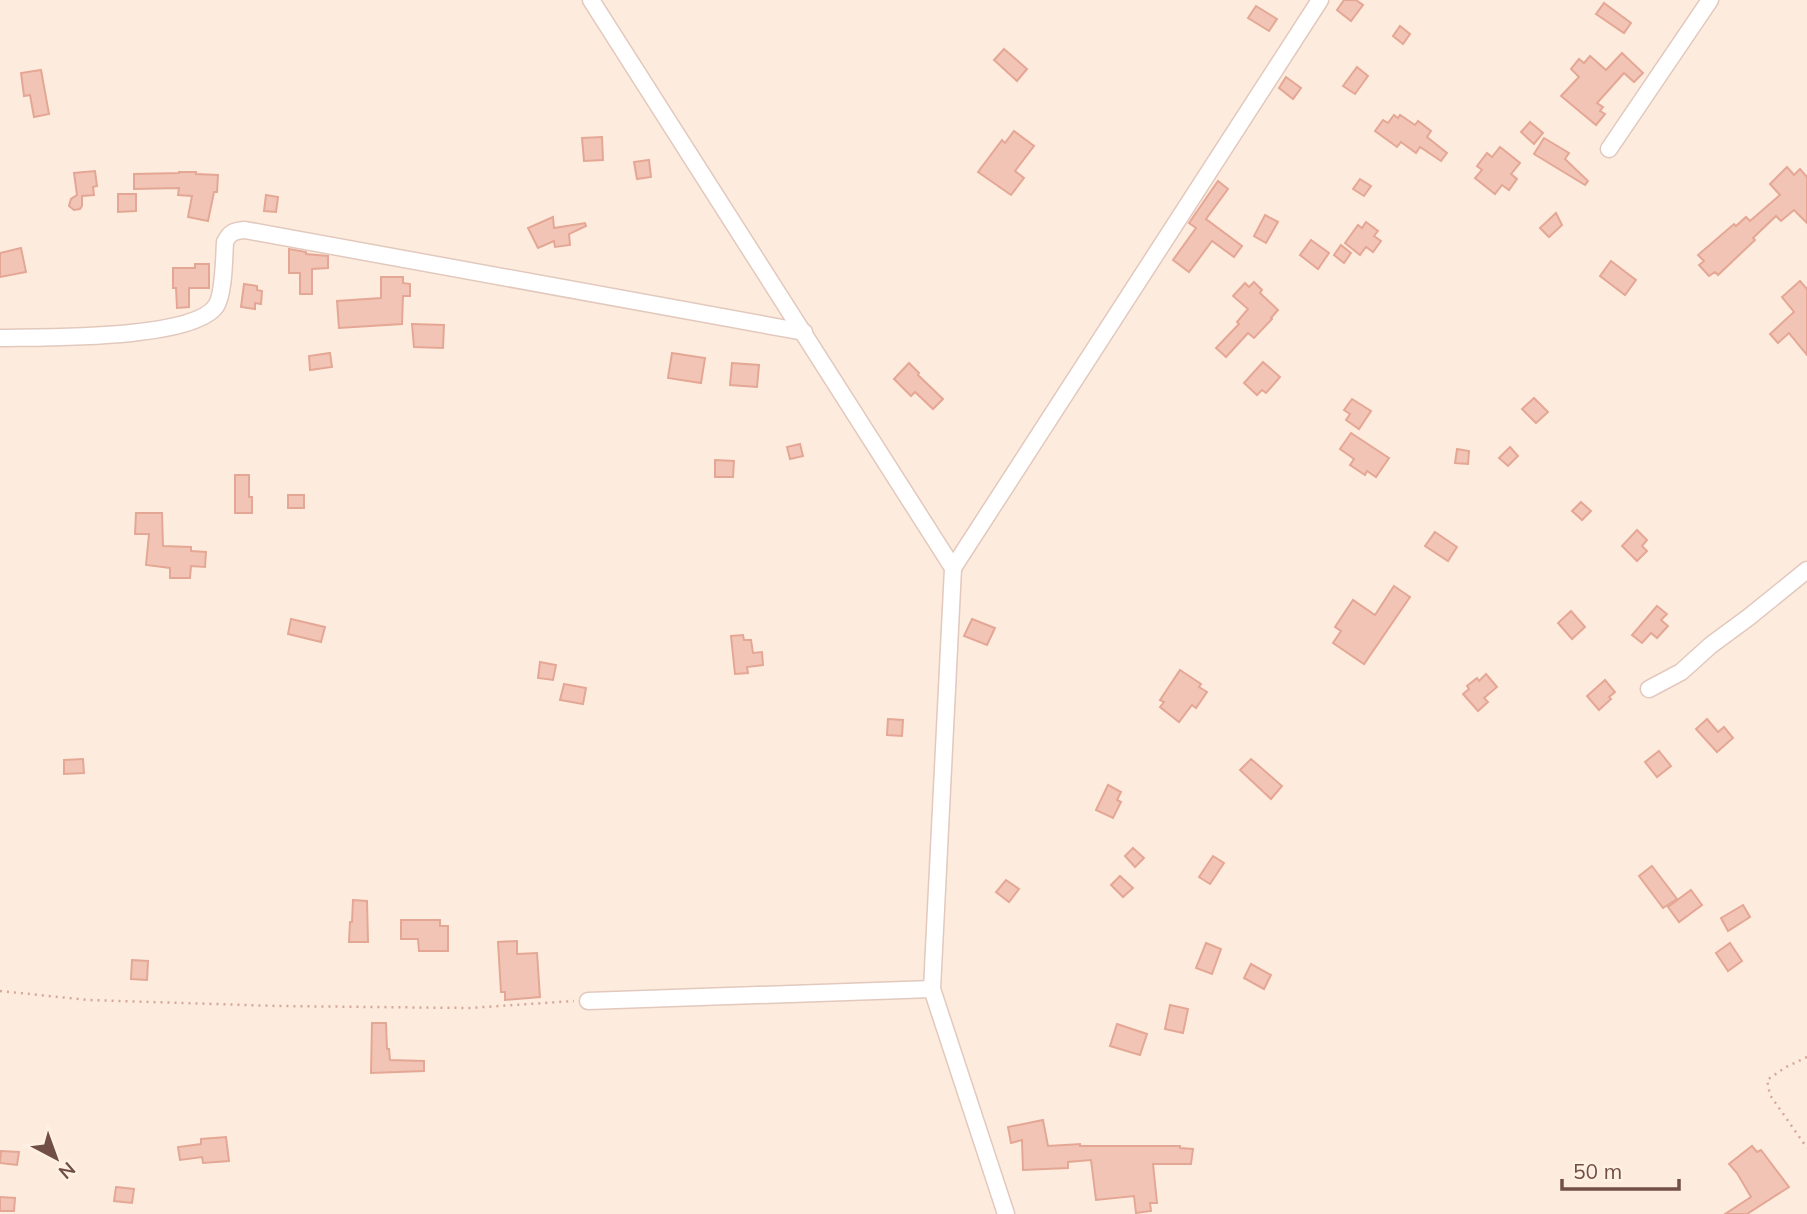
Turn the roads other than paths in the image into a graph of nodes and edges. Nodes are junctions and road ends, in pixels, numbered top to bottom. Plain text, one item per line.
1 (591, 0) edge
2 (1320, 0) edge
3 (1710, 0) edge
4 (1609, 149) dead end
5 (804, 332) junction
6 (0, 338) edge
7 (953, 568) junction
8 (1807, 570) edge
9 (1649, 689) dead end
10 (932, 989) junction
11 (588, 1000) road end
12 (1006, 1214) edge

1 - 5 street
2 - 7 street
3 - 4 street
5 - 6 street
5 - 7 street
7 - 10 street
8 - 9 street
10 - 11 street
10 - 12 street

